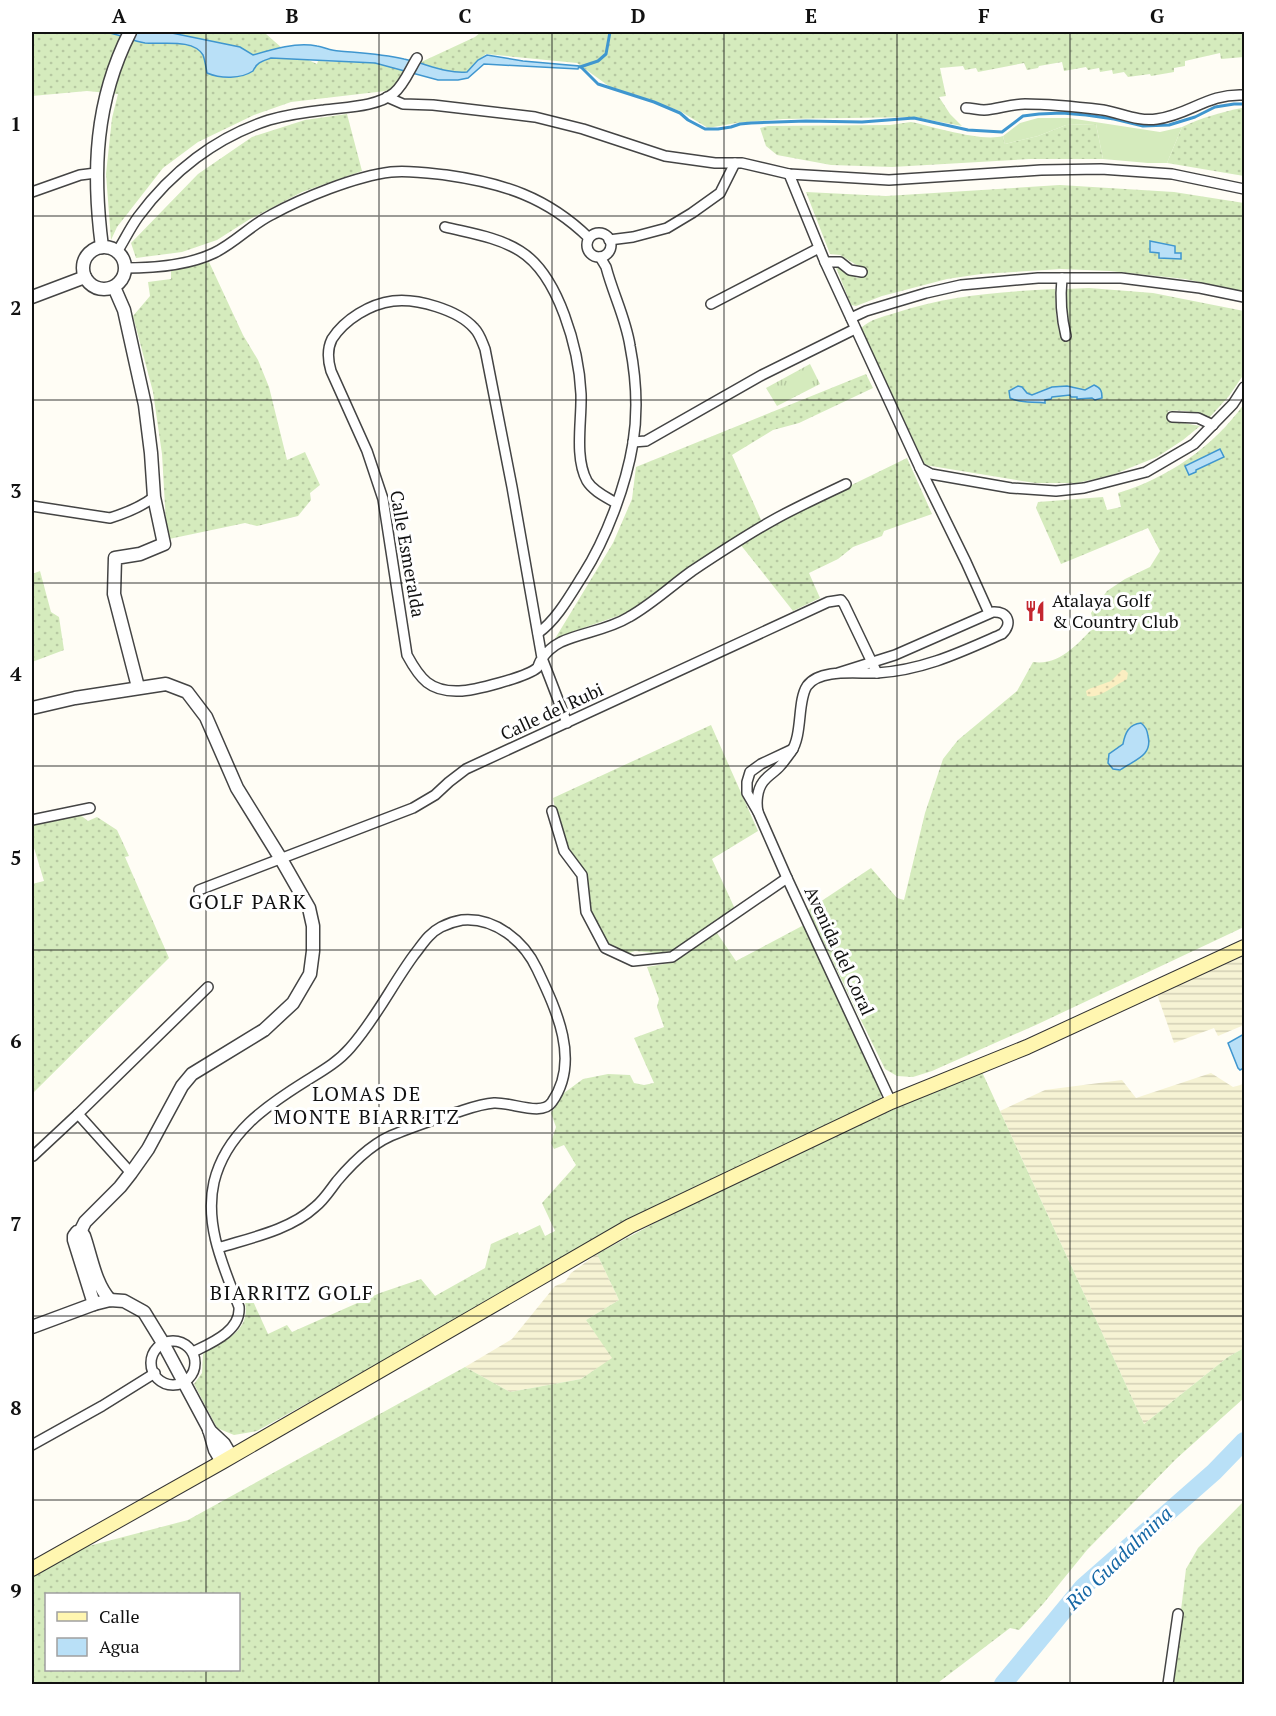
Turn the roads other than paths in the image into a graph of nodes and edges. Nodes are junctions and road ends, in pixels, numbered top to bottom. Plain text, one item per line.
1 (130, 32) edge
2 (417, 58) dead end
3 (1245, 95) edge
4 (387, 97) junction
5 (966, 108) dead end
6 (735, 163) junction
7 (96, 173) junction
8 (789, 174) junction
9 (1245, 189) edge
10 (32, 192) edge
11 (445, 227) dead end
12 (589, 238) junction
13 (609, 240) junction
14 (102, 247) junction
15 (819, 248) junction
16 (117, 252) junction
17 (600, 257) junction
18 (825, 262) junction
19 (124, 268) junction
20 (862, 272) dead end
21 (85, 276) junction
22 (1062, 278) junction
23 (114, 287) junction
24 (32, 297) edge
25 (1245, 297) edge
26 (711, 304) dead end
27 (850, 318) junction
28 (855, 329) junction
29 (1066, 336) dead end
30 (1245, 387) edge
31 (1172, 417) dead end
32 (1213, 425) junction
33 (633, 442) junction
34 (920, 468) junction
35 (846, 484) dead end
36 (154, 496) junction
37 (616, 503) junction
38 (32, 506) edge
39 (989, 613) junction
40 (538, 633) junction
41 (542, 658) junction
42 (873, 662) junction
43 (838, 673) junction
44 (878, 673) junction
45 (138, 687) junction
46 (32, 708) edge
47 (567, 723) junction
48 (794, 748) junction
49 (90, 808) dead end
50 (552, 811) dead end
51 (758, 812) junction
52 (32, 820) edge
53 (281, 859) junction
54 (786, 878) junction
55 (199, 890) dead end
56 (1245, 947) edge
57 (208, 987) dead end
58 (891, 1102) junction
59 (78, 1114) junction
60 (33, 1156) dead end
61 (131, 1173) junction
62 (80, 1232) junction
63 (218, 1248) junction
64 (110, 1300) junction
65 (94, 1304) junction
66 (32, 1327) edge
67 (163, 1343) junction
68 (192, 1352) junction
69 (155, 1373) junction
70 (184, 1382) junction
71 (32, 1445) edge
72 (227, 1459) junction
73 (32, 1569) edge
74 (1178, 1614) dead end
75 (1168, 1684) edge

1 - 7 street
2 - 4 street
3 - 5 street
4 - 6 street
4 - 16 street
6 - 8 street
6 - 13 street
7 - 10 street
7 - 14 street
8 - 9 street
8 - 15 street
11 - 37 street
12 - 13 street
12 - 17 street
12 - 19 street
13 - 17 street
14 - 16 street
14 - 21 street
15 - 18 street
15 - 26 street
16 - 19 street
17 - 33 street
18 - 20 street
18 - 27 street
19 - 23 street
21 - 23 street
21 - 24 street
22 - 25 street
22 - 27 street
22 - 29 street
23 - 36 street
27 - 28 street
28 - 33 street
28 - 34 street
30 - 32 street
31 - 32 street
32 - 34 street
33 - 37 street
34 - 39 street
35 - 41 street
36 - 38 street
36 - 45 street
37 - 40 street
39 - 42 street
39 - 44 street
40 - 41 street, Calle Esmeralda
40 - 41 street, Calle Esmeralda
41 - 47 street, Calle Esmeralda
42 - 43 street
42 - 44 street
42 - 47 street, Calle del Rubi
43 - 44 street
43 - 48 street
45 - 46 street
45 - 53 street
47 - 53 street, Calle del Rubi
48 - 51 street
48 - 51 street, Avenida del Coral
49 - 52 street
50 - 54 street
51 - 54 street, Avenida del Coral
53 - 55 street, Calle del Rubi
53 - 61 street
54 - 58 street, Avenida del Coral
56 - 58 main road
57 - 59 street
58 - 72 main road
59 - 60 street
59 - 61 street
61 - 62 street
62 - 64 street
62 - 65 street
63 - 63 street
63 - 68 street
64 - 65 street
64 - 67 street
65 - 66 street
67 - 68 street
67 - 69 street
67 - 70 street
68 - 70 street
69 - 70 street
69 - 71 street
70 - 72 street
72 - 73 main road
74 - 75 street

